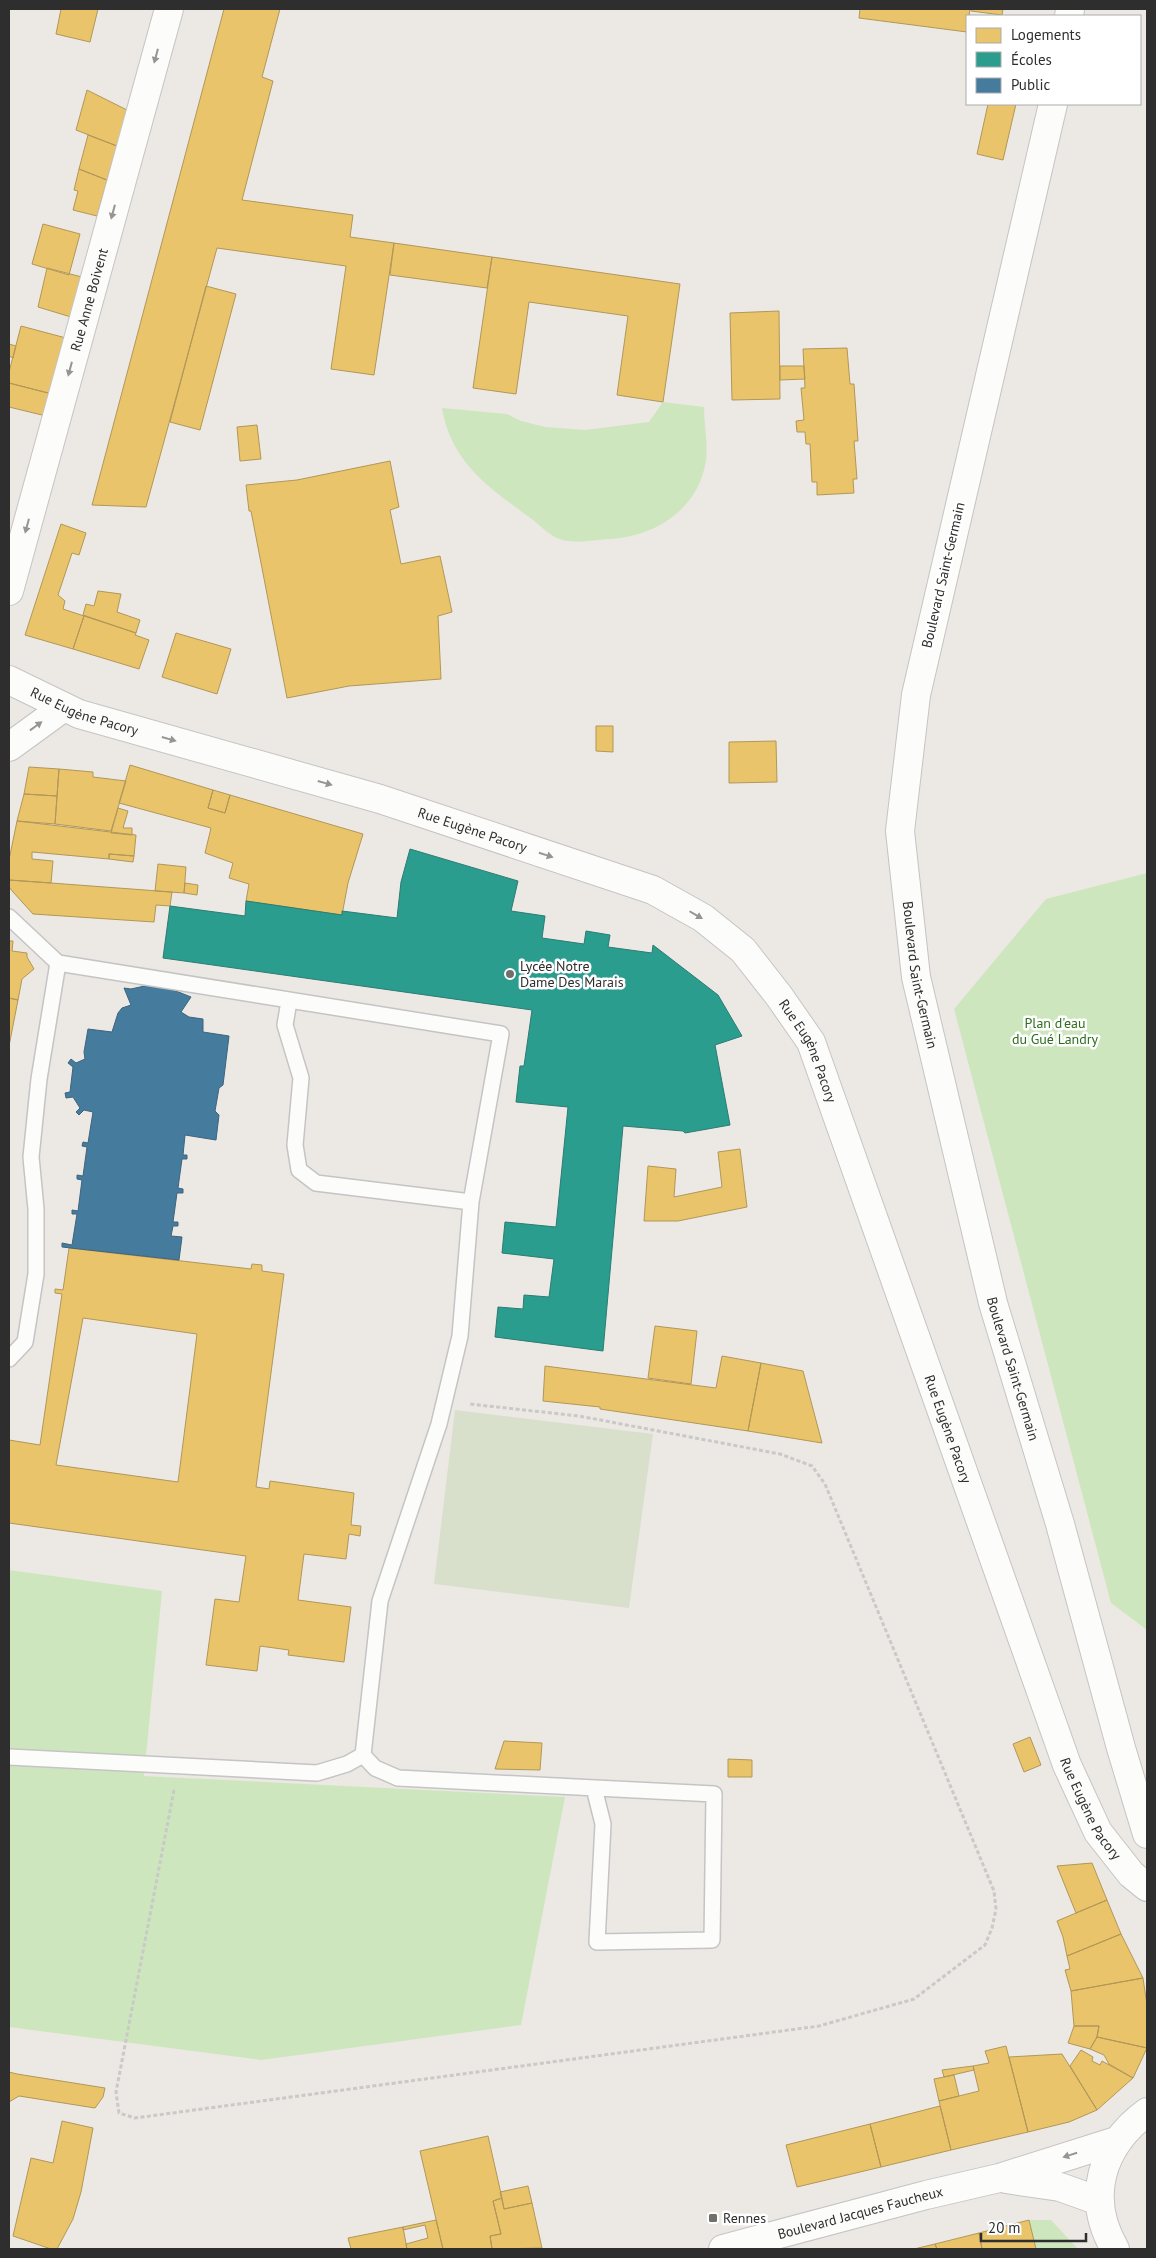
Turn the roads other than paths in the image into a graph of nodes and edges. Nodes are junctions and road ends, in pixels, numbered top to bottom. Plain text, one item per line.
1 (169, 9) edge
2 (1054, 105) edge
3 (9, 591) edge
4 (9, 680) edge
5 (64, 706) junction
6 (9, 747) edge
7 (9, 917) edge
8 (58, 963) junction
9 (289, 1001) junction
10 (470, 1202) junction
11 (9, 1359) edge
12 (363, 1755) junction
13 (9, 1757) edge
14 (594, 1788) junction
15 (1147, 1834) edge
16 (1147, 1887) edge
17 (1147, 2112) edge
18 (1116, 2141) junction
19 (999, 2178) junction
20 (1099, 2201) junction
21 (723, 2249) edge
22 (1115, 2249) edge

1 -> 3 street, Rue Anne Boivent
2 - 15 street, Boulevard Saint-Germain
4 - 5 street, Rue Eugène Pacory
6 -> 5 street
5 -> 16 street, Rue Eugène Pacory
7 - 8 lane
8 - 9 lane
8 - 11 lane
9 - 10 lane
9 - 10 lane
10 - 12 lane
12 - 13 lane
12 - 14 lane
14 - 14 lane
17 - 18 street
18 -> 19 street, Boulevard Jacques Faucheux
18 - 20 street
19 - 20 street, Boulevard Jacques Faucheux
19 - 21 street, Boulevard Jacques Faucheux
20 - 22 street

